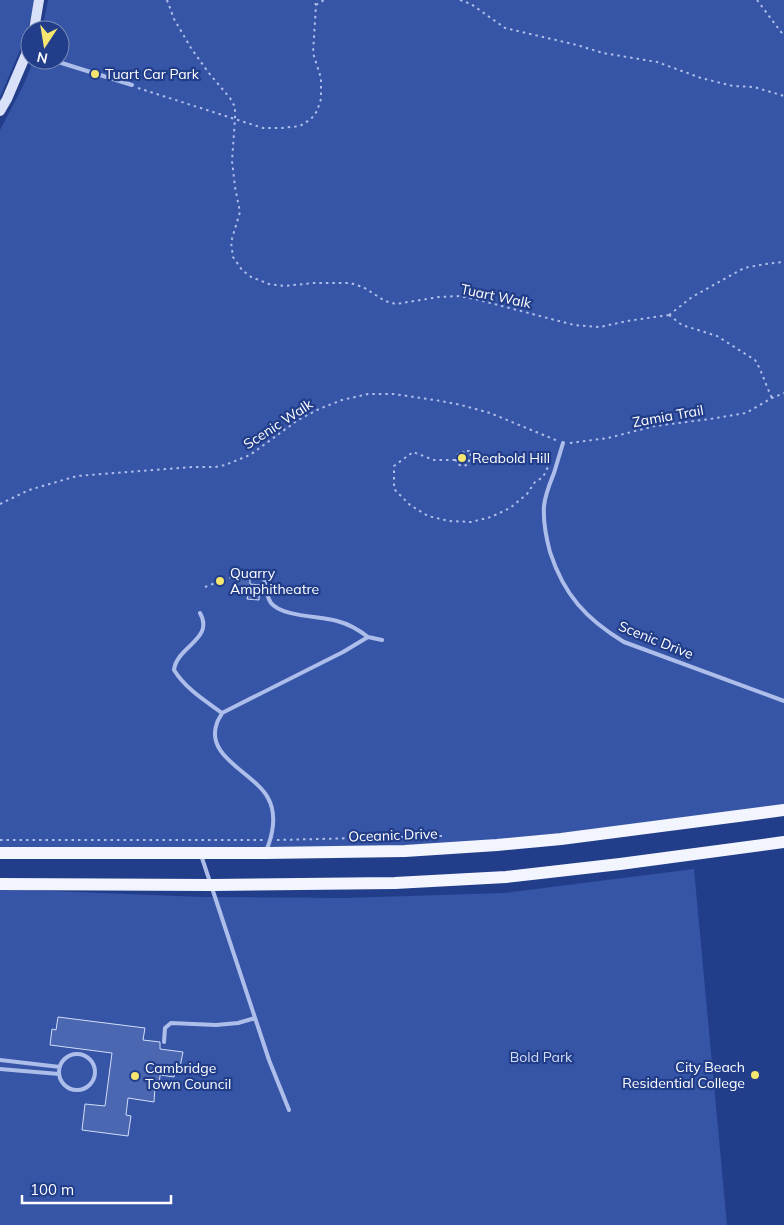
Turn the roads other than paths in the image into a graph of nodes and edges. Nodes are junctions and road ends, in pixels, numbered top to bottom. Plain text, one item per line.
1 (39, 0) edge
2 (36, 20) edge
3 (70, 66) edge
4 (20, 69) edge
5 (132, 85) road end
6 (0, 111) edge
7 (563, 443) road end
8 (246, 572) road end
9 (200, 613) dead end
10 (368, 637) junction
11 (382, 640) dead end
12 (784, 700) edge
13 (222, 712) junction
14 (784, 810) edge
15 (784, 842) edge
16 (0, 853) edge
17 (200, 853) junction
18 (265, 853) junction
19 (0, 884) edge
20 (211, 885) junction
21 (255, 1018) junction
22 (164, 1042) dead end
23 (0, 1060) edge
24 (60, 1067) junction
25 (0, 1069) edge
26 (59, 1074) junction
27 (289, 1110) dead end

1 - 2 street
3 - 5 lane
4 - 6 street
7 - 12 lane, Scenic Drive
8 - 10 lane
9 - 13 lane
10 - 11 lane
10 - 13 lane
13 - 18 lane
14 - 18 main road, Oceanic Drive
15 - 20 main road
16 - 17 main road, Oceanic Drive
17 - 18 main road, Oceanic Drive
17 - 20 lane
19 - 20 main road
20 - 21 lane
21 - 22 lane
21 - 27 lane
23 - 24 lane
24 - 26 lane
24 - 26 lane
25 - 26 lane

